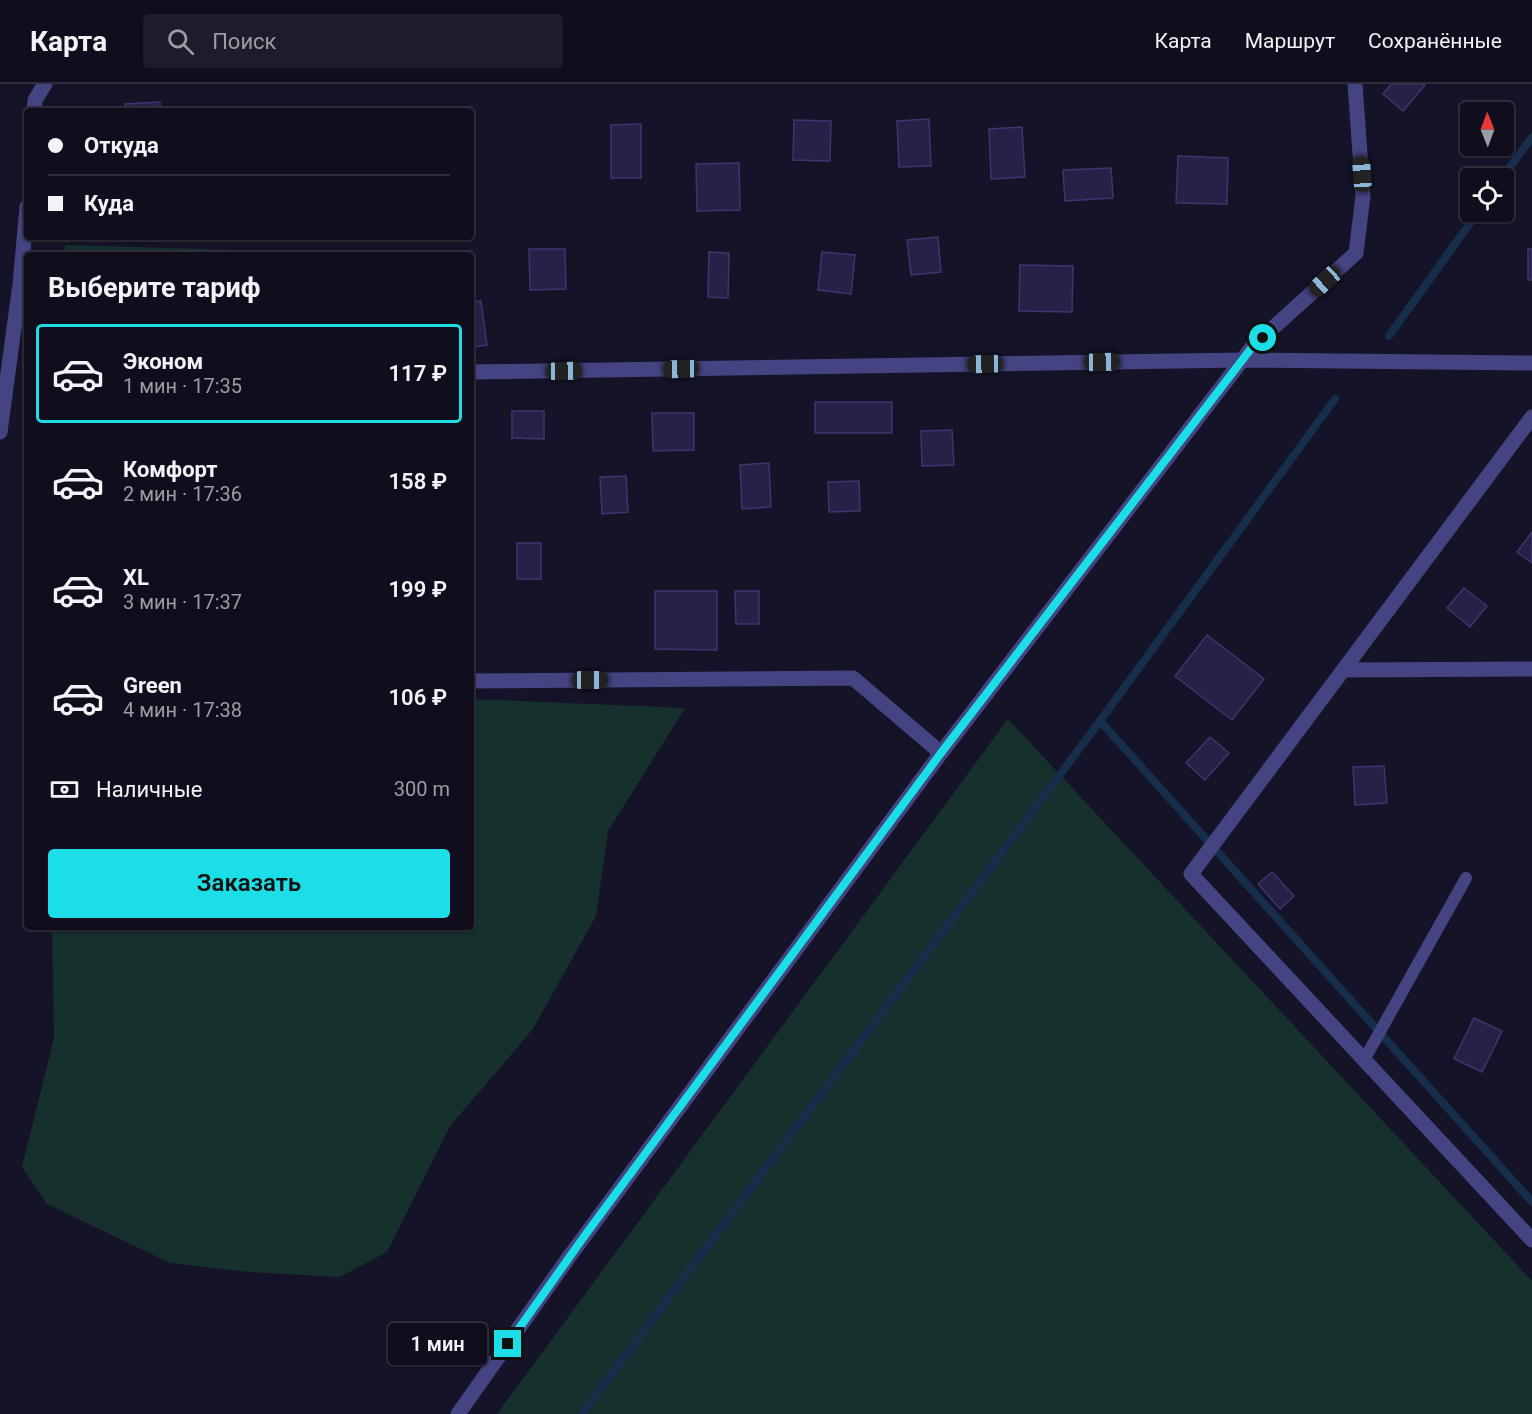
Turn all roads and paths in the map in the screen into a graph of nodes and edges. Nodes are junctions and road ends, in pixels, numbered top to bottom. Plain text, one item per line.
1 (45, 84) edge
2 (1355, 84) edge
3 (34, 108) edge
4 (24, 240) edge
5 (1242, 360) junction
6 (1532, 363) edge
7 (474, 372) edge
8 (1532, 417) edge
9 (0, 432) edge
10 (1532, 669) edge
11 (1344, 670) junction
12 (474, 681) edge
13 (941, 753) junction
14 (1466, 878) dead end
15 (1364, 1060) junction
16 (1532, 1240) edge
17 (458, 1414) edge

1 - 3 street
2 - 5 street
4 - 9 street
5 - 6 street
5 - 7 street
5 - 13 street
8 - 11 street
10 - 11 street
11 - 15 street
12 - 13 street
13 - 17 street
14 - 15 lane
15 - 16 street

